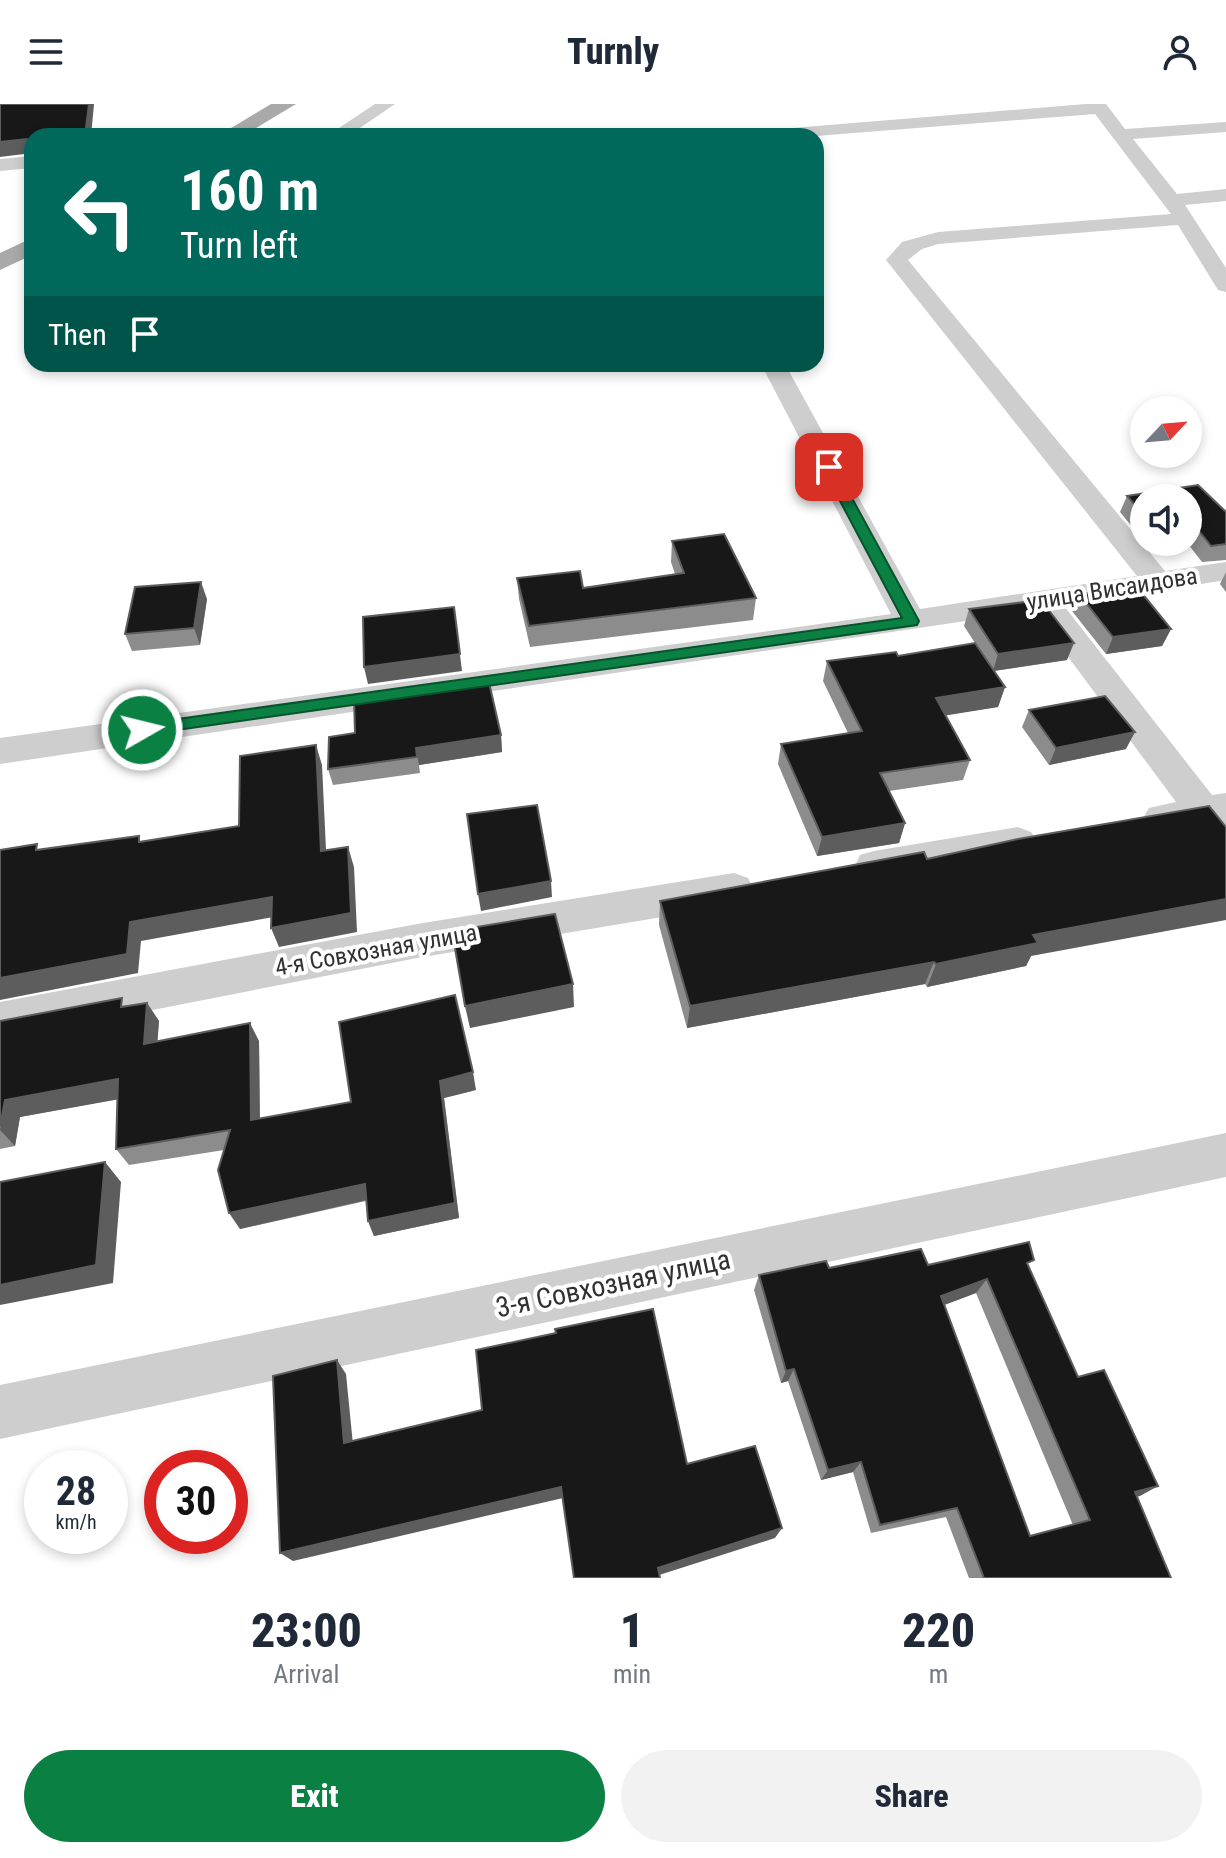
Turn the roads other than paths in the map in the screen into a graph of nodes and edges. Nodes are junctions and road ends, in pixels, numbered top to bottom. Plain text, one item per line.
1 (286, 104) edge
2 (387, 104) edge
3 (1098, 106) edge
4 (1226, 127) edge
5 (242, 128) edge
6 (349, 128) edge
7 (824, 130) edge
8 (1120, 135) junction
9 (24, 163) edge
10 (0, 165) edge
11 (1226, 195) edge
12 (1177, 210) junction
13 (24, 250) edge
14 (0, 263) edge
15 (1226, 285) edge
16 (777, 372) edge
17 (1226, 571) edge
18 (1156, 580) junction
19 (1043, 601) junction
20 (911, 621) junction
21 (0, 751) edge
22 (1219, 819) edge
23 (1125, 824) edge
24 (1046, 837) edge
25 (842, 871) edge
26 (763, 884) edge
27 (0, 1021) edge
28 (1226, 1155) edge
29 (0, 1412) edge

1 - 5 main road
2 - 6 street
3 - 7 street
3 - 8 street
4 - 8 street
8 - 12 street
9 - 10 street
11 - 12 street
12 - 15 street
12 - 18 street
13 - 14 main road
16 - 20 street
17 - 18 street, улица Висаидова
18 - 19 street, улица Висаидова
19 - 20 street, улица Висаидова
19 - 22 street
20 - 21 street, улица Висаидова
22 - 23 street
24 - 25 street
26 - 27 street, 4-я Совхозная улица
28 - 29 street, 3-я Совхозная улица

